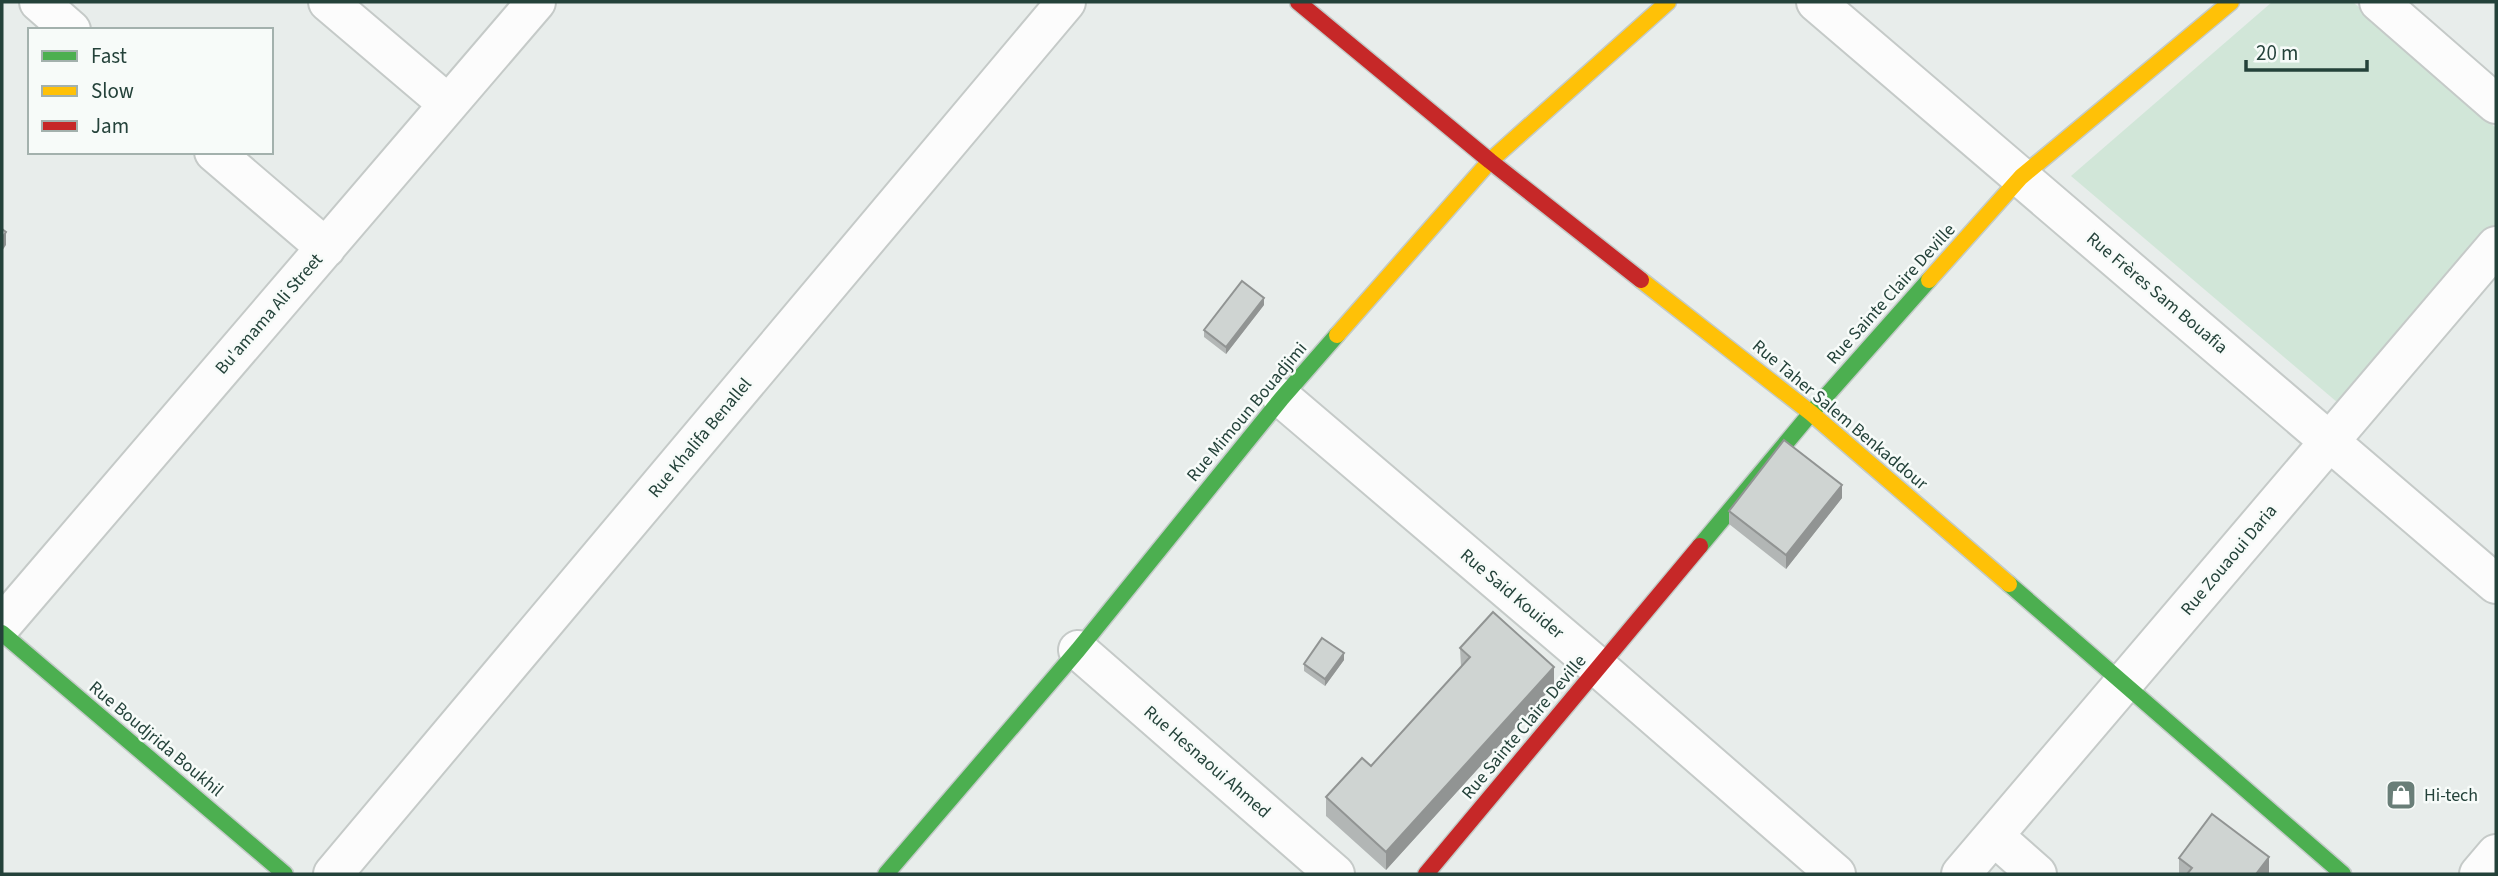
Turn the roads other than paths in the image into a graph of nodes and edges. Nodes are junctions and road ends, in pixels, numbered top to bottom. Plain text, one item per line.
1 (39, 2) edge
2 (328, 2) edge
3 (536, 2) edge
4 (1066, 2) edge
5 (1298, 2) edge
6 (1668, 2) edge
7 (1816, 2) edge
8 (2231, 2) edge
9 (2379, 2) edge
10 (69, 28) edge
11 (448, 104) junction
12 (2496, 104) edge
13 (216, 154) edge
14 (1490, 160) junction
15 (2021, 177) junction
16 (2496, 246) edge
17 (326, 248) junction
18 (1282, 398) junction
19 (1811, 413) junction
20 (2331, 441) junction
21 (2496, 584) edge
22 (2, 625) edge
23 (2, 633) edge
24 (1078, 649) junction
25 (1599, 668) junction
26 (2124, 683) junction
27 (1994, 836) junction
28 (2496, 854) edge
29 (285, 874) edge
30 (333, 874) edge
31 (886, 874) edge
32 (1335, 874) edge
33 (1426, 874) edge
34 (1836, 874) edge
35 (1961, 874) edge
36 (2036, 874) edge
37 (2343, 874) edge
38 (2479, 874) edge

1 - 10 street
2 - 11 street
3 - 11 street, Bu'amama Ali Street
4 - 30 street, Rue Khalifa Benallel
5 - 14 street, Rue Taher Salem Benkaddour
6 - 14 street, Rue Mimoun Bouadjimi
7 - 15 street, Rue Frères Sam Bouafia
8 - 15 street, Rue Sainte Claire Deville
9 - 12 street
11 - 17 street, Bu'amama Ali Street
13 - 17 street
14 - 18 street, Rue Mimoun Bouadjimi
14 - 19 street, Rue Taher Salem Benkaddour
15 - 19 street, Rue Sainte Claire Deville
15 - 20 street, Rue Frères Sam Bouafia
16 - 20 street, Rue Zouaoui Daria
17 - 22 street, Bu'amama Ali Street
18 - 24 street, Rue Mimoun Bouadjimi
18 - 25 street, Rue Said Kouider
19 - 25 street, Rue Sainte Claire Deville
19 - 26 street, Rue Taher Salem Benkaddour
20 - 21 street, Rue Frères Sam Bouafia
20 - 26 street, Rue Zouaoui Daria
23 - 29 street, Rue Boudjrida Boukhil
24 - 31 street, Rue Mimoun Bouadjimi
24 - 32 street, Rue Hesnaoui Ahmed
25 - 33 street, Rue Sainte Claire Deville
25 - 34 street, Rue Said Kouider
26 - 27 street, Rue Zouaoui Daria
26 - 37 street, Rue Taher Salem Benkaddour
27 - 35 street, Rue Zouaoui Daria
27 - 36 street
28 - 38 street

